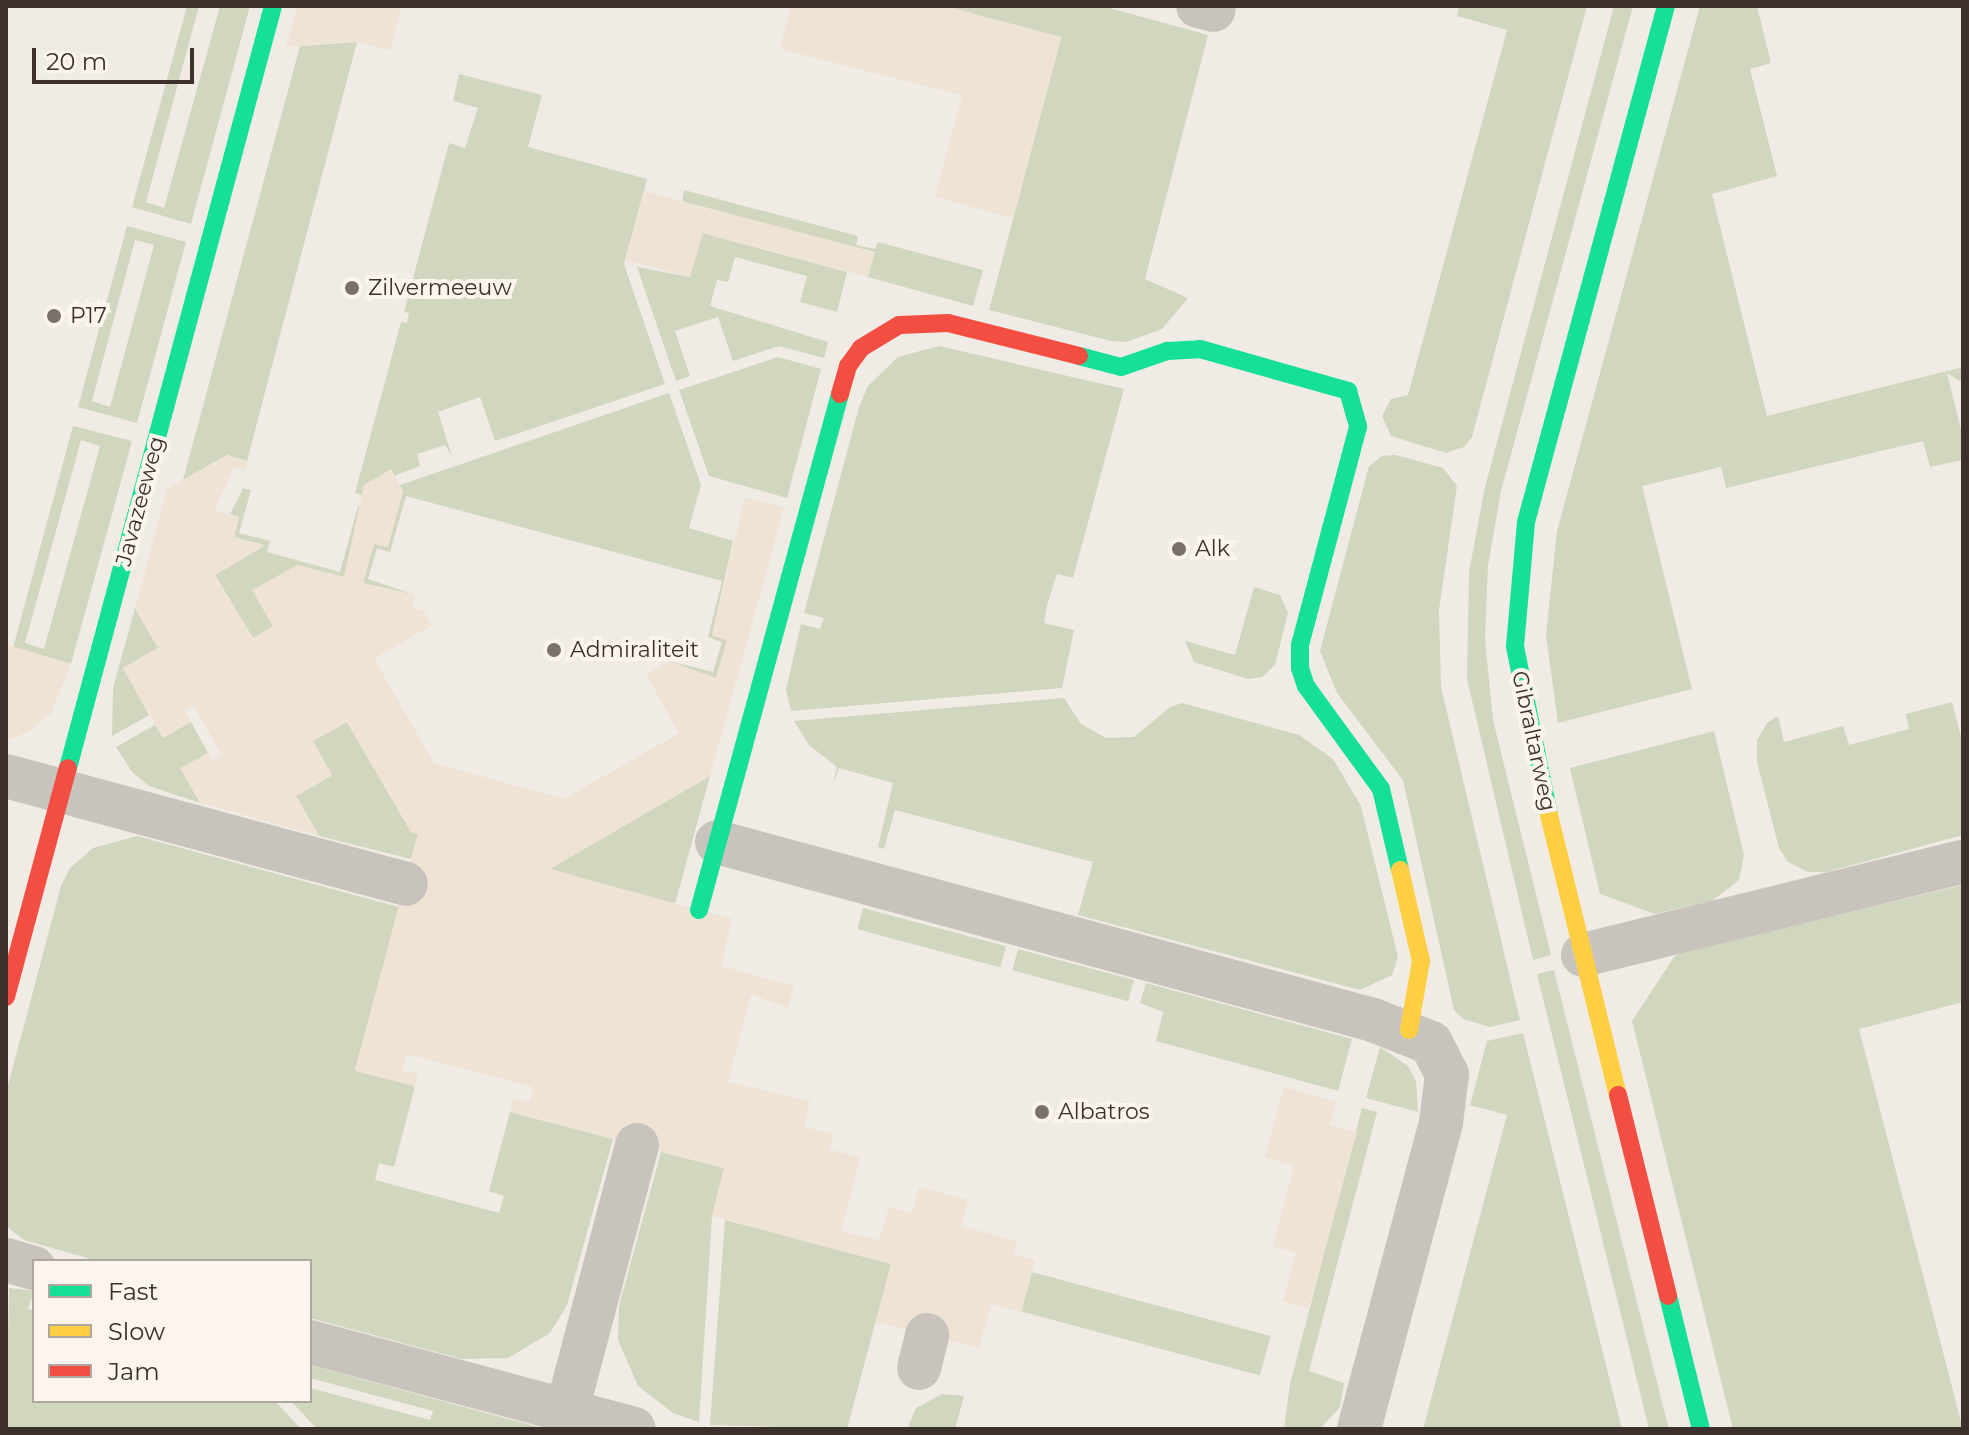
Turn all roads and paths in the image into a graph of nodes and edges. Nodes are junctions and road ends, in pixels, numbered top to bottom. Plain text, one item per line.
1 (273, 6) edge
2 (1666, 6) edge
3 (6, 776) edge
4 (62, 790) junction
5 (717, 842) junction
6 (1963, 862) edge
7 (406, 884) dead end
8 (699, 910) dead end
9 (1583, 955) junction
10 (6, 997) edge
11 (1409, 1030) junction
12 (637, 1145) dead end
13 (6, 1260) edge
14 (32, 1267) edge
15 (312, 1343) edge
16 (567, 1410) junction
17 (634, 1429) edge
18 (1359, 1429) edge
19 (1701, 1429) edge

1 - 4 street, Javazeeweg
2 - 9 street, Gibraltarweg
3 - 4 street
4 - 7 street
4 - 10 street, Javazeeweg
5 - 8 street
5 - 11 street
5 - 11 street
6 - 9 street
9 - 19 street, Gibraltarweg
11 - 18 street
12 - 16 street
13 - 14 street
15 - 16 street
16 - 17 street

